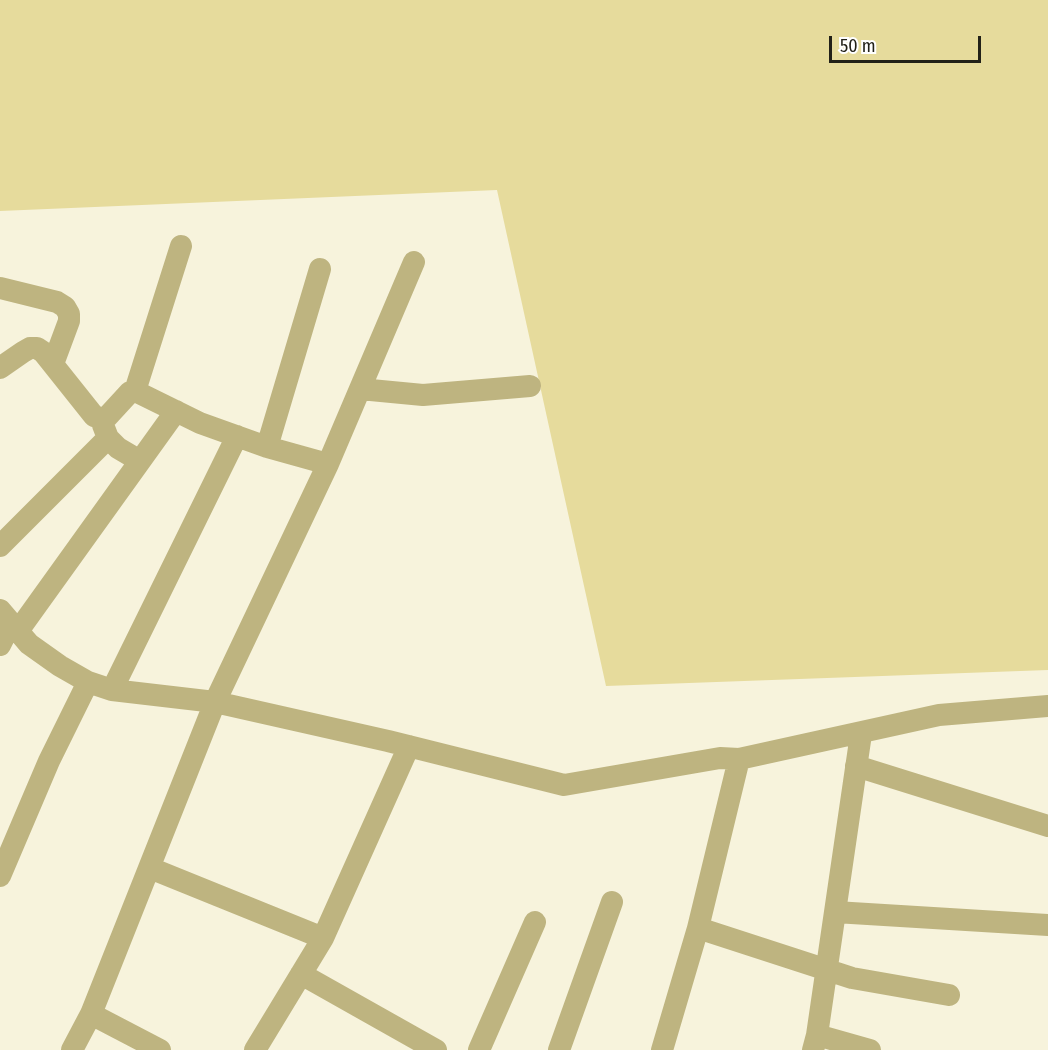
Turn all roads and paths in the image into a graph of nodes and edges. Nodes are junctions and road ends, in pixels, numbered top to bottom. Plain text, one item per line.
1 (181, 246) dead end
2 (414, 262) dead end
3 (320, 269) dead end
4 (0, 288) edge
5 (53, 364) junction
6 (0, 368) edge
7 (530, 386) dead end
8 (360, 389) junction
9 (135, 391) junction
10 (176, 411) junction
11 (104, 428) junction
12 (237, 436) junction
13 (267, 447) junction
14 (140, 461) junction
15 (328, 464) junction
16 (0, 546) edge
17 (10, 622) edge
18 (0, 645) edge
19 (88, 682) junction
20 (112, 690) junction
21 (215, 702) junction
22 (1048, 706) edge
23 (861, 734) junction
24 (409, 746) junction
25 (739, 759) junction
26 (856, 766) junction
27 (1048, 826) edge
28 (150, 868) junction
29 (0, 876) edge
30 (612, 902) dead end
31 (835, 912) junction
32 (535, 922) dead end
33 (1048, 925) edge
34 (698, 927) junction
35 (322, 938) junction
36 (827, 969) junction
37 (300, 974) junction
38 (950, 995) dead end
39 (91, 1014) junction
40 (815, 1042) edge
41 (72, 1050) edge
42 (160, 1050) edge
43 (255, 1050) edge
44 (436, 1050) edge
45 (479, 1050) edge
46 (559, 1050) edge
47 (662, 1050) edge
48 (870, 1050) edge

1 - 9 street
2 - 8 street
3 - 13 street
4 - 5 street
5 - 6 street
5 - 11 street
7 - 8 street
8 - 15 street
9 - 10 street
9 - 11 street
10 - 12 street
10 - 14 street
11 - 14 street
11 - 16 street
12 - 13 street
12 - 20 street
13 - 15 street
14 - 17 street
15 - 21 street
17 - 18 street
17 - 19 street
19 - 20 street
19 - 29 street
20 - 21 street
21 - 24 street
21 - 28 street
22 - 23 street
23 - 25 street
23 - 26 street
24 - 25 street
24 - 35 street
25 - 34 street
26 - 27 street
26 - 31 street
28 - 35 street
28 - 39 street
30 - 46 street
31 - 33 street
31 - 36 street
32 - 45 street
34 - 36 street
34 - 47 street
35 - 37 street
36 - 38 street
36 - 40 street
37 - 43 street
37 - 44 street
39 - 41 street
39 - 42 street
40 - 48 street

